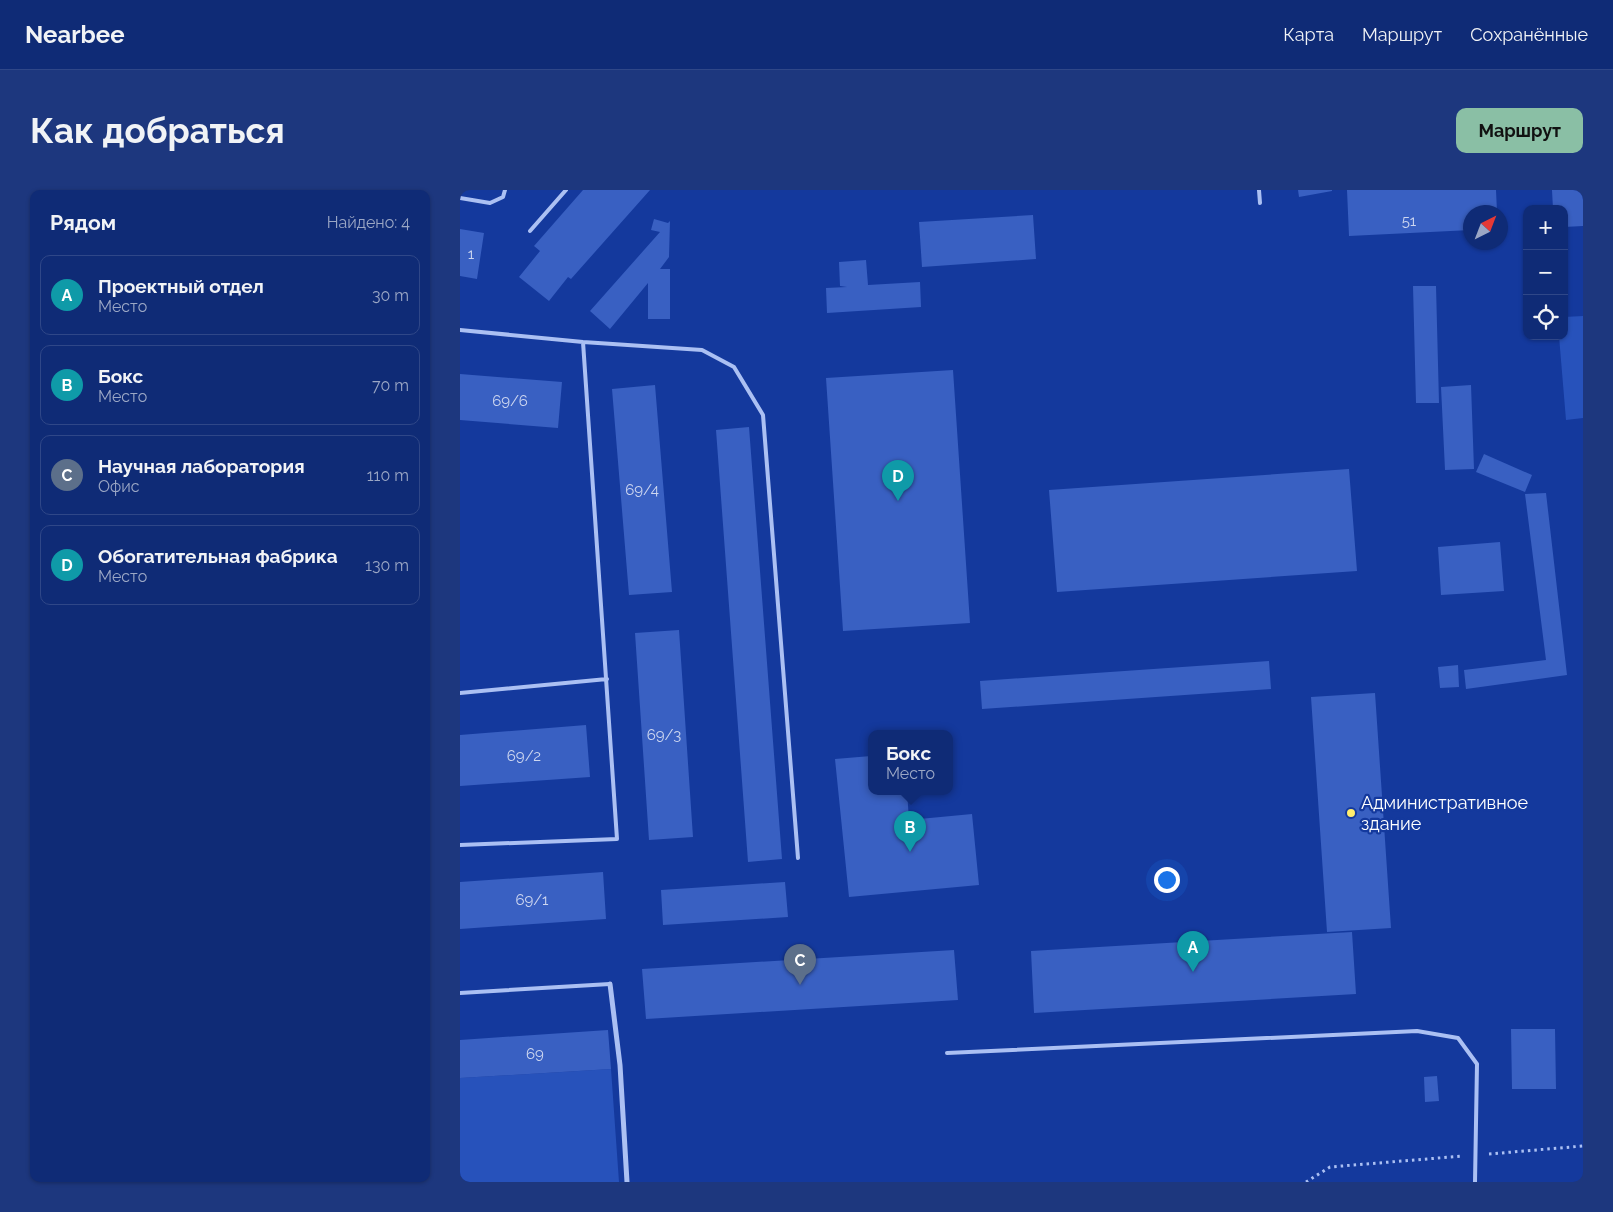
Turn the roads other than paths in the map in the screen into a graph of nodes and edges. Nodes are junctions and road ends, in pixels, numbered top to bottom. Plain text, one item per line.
1 (505, 190) edge
2 (566, 190) edge
3 (1259, 190) edge
4 (460, 198) edge
5 (1260, 203) dead end
6 (530, 231) dead end
7 (460, 330) edge
8 (583, 342) junction
9 (607, 679) junction
10 (460, 693) edge
11 (460, 845) edge
12 (798, 858) dead end
13 (610, 984) joint
14 (460, 992) edge
15 (947, 1053) dead end
16 (628, 1182) edge
17 (1475, 1182) edge

1 - 4 lane
2 - 6 lane
3 - 5 lane
7 - 8 lane
8 - 9 lane
8 - 12 lane
9 - 10 lane
9 - 11 lane
13 - 14 lane
13 - 16 street
15 - 17 lane

